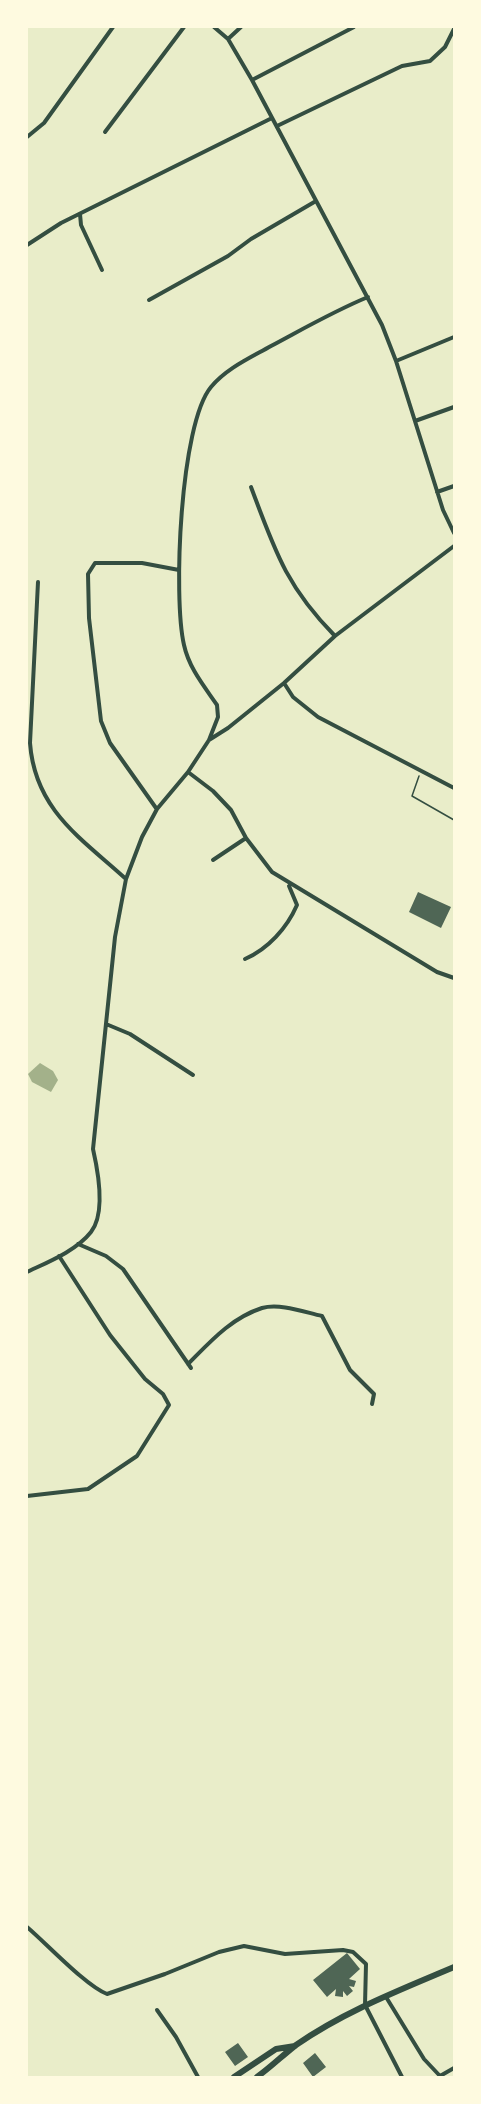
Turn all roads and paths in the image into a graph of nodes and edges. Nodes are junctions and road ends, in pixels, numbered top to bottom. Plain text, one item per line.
1 (113, 27) edge
2 (184, 27) edge
3 (214, 27) edge
4 (241, 27) edge
5 (354, 27) edge
6 (454, 29) edge
7 (228, 39) junction
8 (252, 80) junction
9 (272, 118) junction
10 (277, 126) junction
11 (105, 132) dead end
12 (27, 137) edge
13 (316, 201) junction
14 (80, 214) junction
15 (27, 245) edge
16 (102, 270) dead end
17 (368, 297) junction
18 (149, 300) dead end
19 (454, 338) edge
20 (396, 362) junction
21 (454, 407) edge
22 (415, 421) junction
23 (454, 486) edge
24 (251, 487) dead end
25 (437, 492) junction
26 (454, 533) edge
27 (454, 546) edge
28 (179, 570) junction
29 (38, 582) dead end
30 (335, 636) junction
31 (284, 683) junction
32 (208, 740) junction
33 (422, 770) junction
34 (188, 772) junction
35 (454, 788) edge
36 (157, 809) junction
37 (454, 820) edge
38 (246, 838) junction
39 (213, 860) dead end
40 (126, 879) junction
41 (288, 884) junction
42 (245, 959) dead end
43 (454, 978) edge
44 (106, 1024) junction
45 (193, 1075) dead end
46 (78, 1244) junction
47 (59, 1256) junction
48 (27, 1272) edge
49 (372, 1404) dead end
50 (27, 1496) edge
51 (27, 1927) edge
52 (454, 1967) edge
53 (385, 1996) junction
54 (365, 2005) junction
55 (157, 2010) dead end
56 (295, 2046) junction
57 (454, 2068) edge
58 (198, 2077) edge
59 (234, 2077) edge
60 (257, 2077) edge
61 (402, 2077) edge

1 - 12 street
2 - 11 street
3 - 7 street
4 - 7 street
5 - 8 street
6 - 10 street
7 - 8 street
8 - 9 street
9 - 10 street
9 - 14 street
10 - 13 street
13 - 17 street
13 - 18 street
14 - 15 street
14 - 16 street
17 - 20 street
17 - 28 street
19 - 20 street
20 - 22 street
21 - 22 street
22 - 25 street
23 - 25 street
24 - 30 street
25 - 26 street
27 - 30 street
28 - 32 street
28 - 36 street
29 - 40 street
30 - 31 street
31 - 32 street
31 - 33 street
32 - 34 street
33 - 35 street
33 - 37 path
34 - 36 street
34 - 38 street
36 - 40 street
38 - 39 street
38 - 41 street
40 - 44 street
41 - 42 street
41 - 43 street
44 - 45 street
44 - 46 street
46 - 47 street
46 - 49 street
47 - 48 street
47 - 50 street
51 - 54 street
52 - 53 highway
53 - 54 highway
53 - 57 street
54 - 56 highway
54 - 61 street
55 - 58 street
56 - 59 highway
56 - 60 highway

